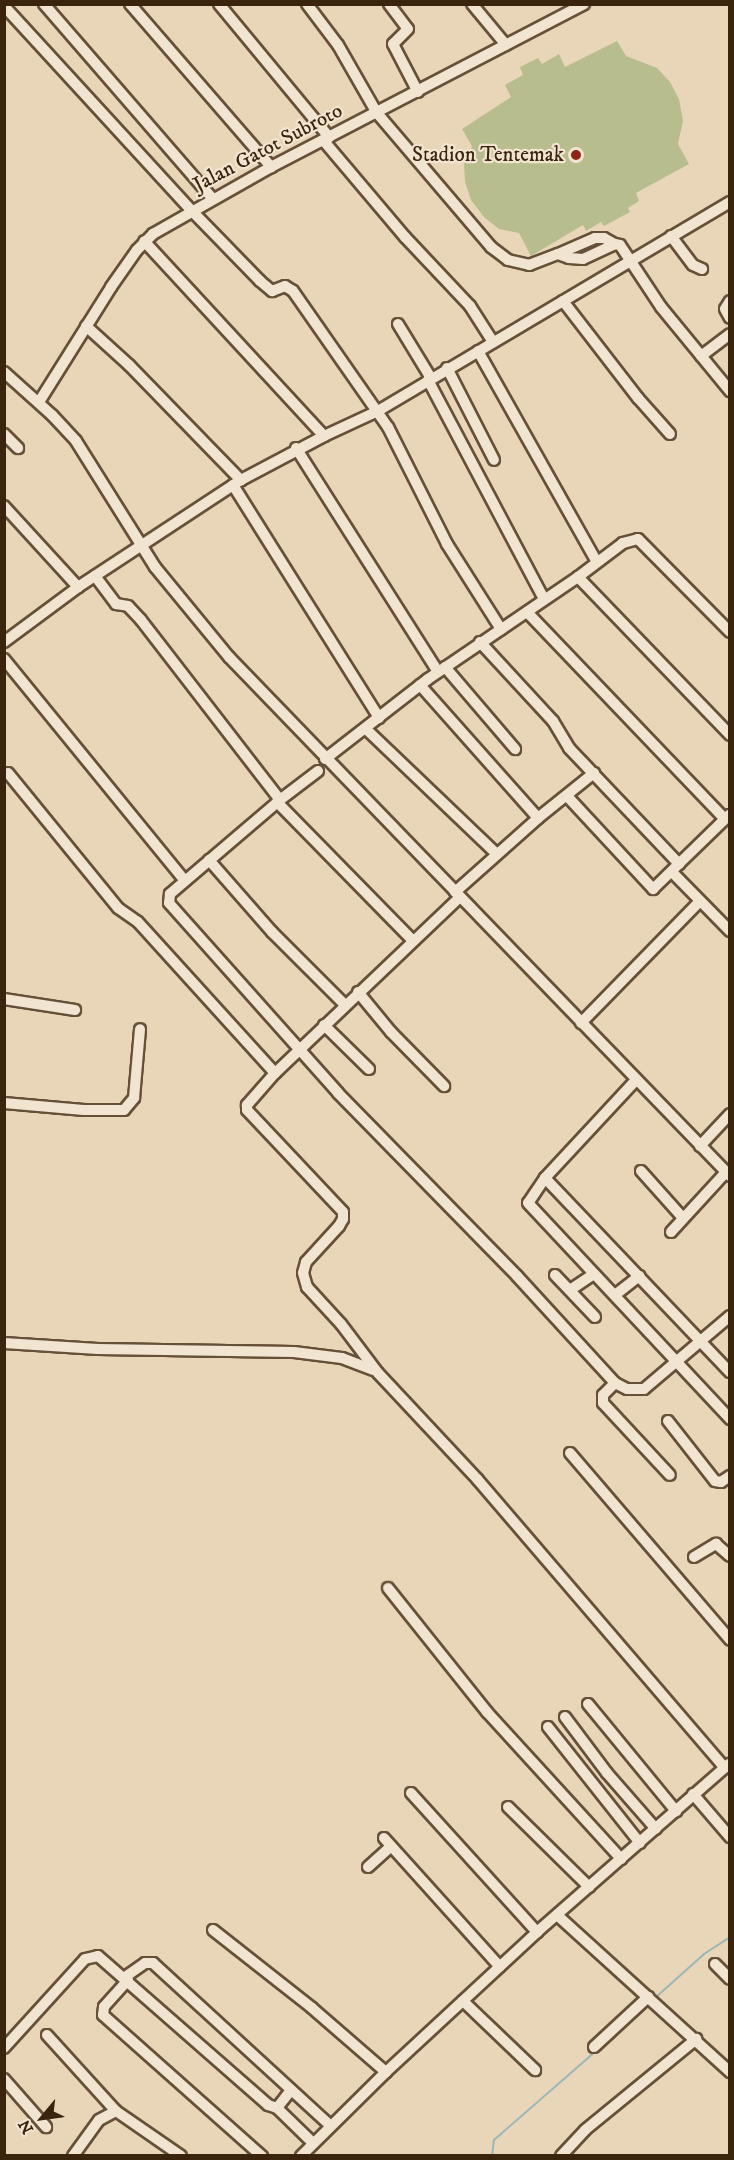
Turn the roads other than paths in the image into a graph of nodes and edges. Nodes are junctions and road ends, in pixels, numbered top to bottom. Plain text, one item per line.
1 (44, 4) edge
2 (130, 4) edge
3 (219, 4) edge
4 (307, 4) edge
5 (389, 4) edge
6 (472, 4) edge
7 (584, 4) edge
8 (4, 6) edge
9 (565, 9) edge
10 (506, 45) junction
11 (418, 92) junction
12 (377, 113) junction
13 (326, 138) junction
14 (271, 167) junction
15 (213, 199) junction
16 (729, 202) edge
17 (192, 211) junction
18 (671, 236) junction
19 (144, 241) junction
20 (615, 244) junction
21 (558, 254) junction
22 (629, 261) junction
23 (702, 269) dead end
24 (562, 301) junction
25 (729, 301) edge
26 (729, 318) edge
27 (398, 324) dead end
28 (86, 326) junction
29 (729, 334) edge
30 (493, 342) junction
31 (478, 351) junction
32 (701, 356) junction
33 (447, 368) junction
34 (4, 372) edge
35 (429, 379) junction
36 (729, 391) edge
37 (39, 402) junction
38 (378, 411) junction
39 (4, 434) edge
40 (670, 434) dead end
41 (324, 436) junction
42 (18, 448) dead end
43 (296, 448) junction
44 (494, 460) dead end
45 (237, 483) junction
46 (4, 506) edge
47 (141, 546) junction
48 (597, 562) junction
49 (94, 576) junction
50 (578, 577) junction
51 (78, 587) junction
52 (544, 599) junction
53 (527, 612) junction
54 (501, 629) junction
55 (729, 632) edge
56 (4, 642) edge
57 (480, 642) junction
58 (4, 660) edge
59 (442, 670) junction
60 (420, 685) junction
61 (379, 718) junction
62 (366, 729) junction
63 (729, 735) edge
64 (515, 749) dead end
65 (323, 766) junction
66 (8, 773) dead end
67 (594, 773) junction
68 (567, 796) junction
69 (279, 801) junction
70 (727, 817) edge
71 (538, 818) junction
72 (497, 854) junction
73 (209, 860) junction
74 (676, 873) junction
75 (185, 881) junction
76 (457, 894) junction
77 (700, 901) junction
78 (729, 931) edge
79 (413, 941) junction
80 (358, 992) junction
81 (4, 999) edge
82 (345, 1005) junction
83 (75, 1010) dead end
84 (581, 1023) junction
85 (324, 1025) junction
86 (140, 1029) dead end
87 (300, 1049) junction
88 (369, 1069) dead end
89 (275, 1073) junction
90 (636, 1080) junction
91 (444, 1086) dead end
92 (4, 1103) edge
93 (729, 1114) edge
94 (700, 1146) junction
95 (641, 1171) dead end
96 (728, 1174) edge
97 (545, 1178) junction
98 (683, 1218) junction
99 (670, 1232) dead end
100 (594, 1274) junction
101 (555, 1275) dead end
102 (639, 1276) junction
103 (570, 1290) junction
104 (615, 1296) junction
105 (729, 1316) edge
106 (595, 1317) dead end
107 (700, 1341) junction
108 (4, 1342) edge
109 (677, 1360) junction
110 (729, 1372) edge
111 (378, 1373) junction
112 (615, 1383) junction
113 (729, 1419) edge
114 (668, 1420) dead end
115 (570, 1453) dead end
116 (670, 1475) dead end
117 (729, 1476) edge
118 (729, 1556) edge
119 (694, 1557) dead end
120 (388, 1588) dead end
121 (729, 1641) edge
122 (588, 1704) dead end
123 (565, 1717) dead end
124 (548, 1727) dead end
125 (727, 1766) edge
126 (411, 1792) dead end
127 (693, 1794) junction
128 (508, 1807) dead end
129 (676, 1811) junction
130 (656, 1828) junction
131 (729, 1837) edge
132 (640, 1843) junction
133 (621, 1859) junction
134 (368, 1867) dead end
135 (589, 1887) junction
136 (557, 1915) junction
137 (213, 1930) dead end
138 (537, 1932) junction
139 (714, 1964) dead end
140 (500, 1967) junction
141 (127, 1979) junction
142 (729, 1979) edge
143 (651, 2000) junction
144 (463, 2001) junction
145 (47, 2035) dead end
146 (696, 2039) junction
147 (4, 2048) edge
148 (594, 2048) dead end
149 (535, 2070) dead end
150 (386, 2072) junction
151 (729, 2072) edge
152 (4, 2079) edge
153 (291, 2090) junction
154 (277, 2108) junction
155 (116, 2111) junction
156 (331, 2126) junction
157 (46, 2127) dead end
158 (313, 2143) junction
159 (565, 2154) edge
160 (73, 2156) edge
161 (181, 2156) edge
162 (262, 2156) edge
163 (302, 2156) edge

1 - 15 street
2 - 14 street
3 - 13 street
4 - 12 street
5 - 11 street
6 - 10 street
7 - 9 street, Jalan Gatot Subroto
8 - 17 street
9 - 10 street, Jalan Gatot Subroto
10 - 11 street, Jalan Gatot Subroto
11 - 12 street, Jalan Gatot Subroto
12 - 13 street, Jalan Gatot Subroto
12 - 21 street
13 - 14 street, Jalan Gatot Subroto
13 - 30 street
14 - 15 street, Jalan Gatot Subroto
15 - 17 street, Jalan Gatot Subroto
16 - 18 street
17 - 19 street, Jalan Gatot Subroto
17 - 38 street
18 - 22 street
18 - 23 street
19 - 28 street, Jalan Gatot Subroto
19 - 41 street
20 - 21 street
20 - 21 street
20 - 22 street
22 - 24 street
22 - 32 street
24 - 30 street
24 - 40 street
25 - 26 street
27 - 35 street
28 - 37 street, Jalan Gatot Subroto
28 - 45 street
29 - 32 street
30 - 31 street
31 - 33 street
31 - 48 street
32 - 36 street
33 - 35 street
33 - 44 street
34 - 37 street
35 - 38 street
35 - 52 street
37 - 47 street
38 - 41 street
38 - 54 street
39 - 42 street
41 - 43 street
43 - 45 street
43 - 59 street
45 - 47 street
45 - 61 street
46 - 51 street
47 - 49 street
47 - 65 street
48 - 50 street
48 - 55 street
49 - 51 street
49 - 69 street
50 - 52 street
50 - 63 street
51 - 56 street
52 - 53 street
53 - 54 street
53 - 70 street
54 - 57 street
57 - 59 street
57 - 67 street
58 - 75 street
59 - 60 street
59 - 64 street
60 - 61 street
60 - 71 street
61 - 62 street
62 - 65 street
62 - 72 street
65 - 69 street
65 - 76 street
66 - 89 street
67 - 68 street
67 - 74 street
68 - 71 street
68 - 74 street
69 - 73 street
69 - 79 street
70 - 74 street
71 - 72 street
72 - 76 street
73 - 75 street
73 - 82 street
74 - 77 street
75 - 87 street
76 - 79 street
76 - 84 street
77 - 78 street
77 - 84 street
79 - 80 street
80 - 82 street
80 - 91 street
81 - 83 street
82 - 85 street
84 - 90 street
85 - 87 street
85 - 88 street
86 - 92 street
87 - 89 street
87 - 112 street
89 - 111 street
90 - 94 street
90 - 97 street
93 - 94 street
94 - 96 street
95 - 98 street
96 - 98 street
97 - 100 street
97 - 102 street
98 - 99 street
100 - 103 street
100 - 104 street
101 - 103 street
102 - 104 street
102 - 107 street
103 - 106 street
104 - 109 street
105 - 107 street
107 - 109 street
107 - 110 street
108 - 111 street
109 - 112 street
109 - 113 street
111 - 125 street
112 - 116 street
114 - 117 street
115 - 121 street
118 - 119 street
120 - 133 street
122 - 129 street
123 - 130 street
124 - 132 street
125 - 127 street
126 - 138 street
127 - 129 street
127 - 131 street
128 - 135 street
129 - 130 street
130 - 132 street
132 - 133 street
133 - 135 street
134 - 140 street
135 - 136 street
136 - 138 street
136 - 143 street
137 - 150 street
138 - 140 street
139 - 142 street
140 - 144 street
141 - 147 street
141 - 153 street
141 - 154 street
141 - 162 street
143 - 146 street
143 - 148 street
144 - 149 street
144 - 150 street
145 - 155 street
146 - 151 street
146 - 159 street
150 - 156 street
152 - 157 street
153 - 154 street
153 - 156 street
154 - 158 street
155 - 160 street
155 - 161 street
156 - 158 street
158 - 163 street

